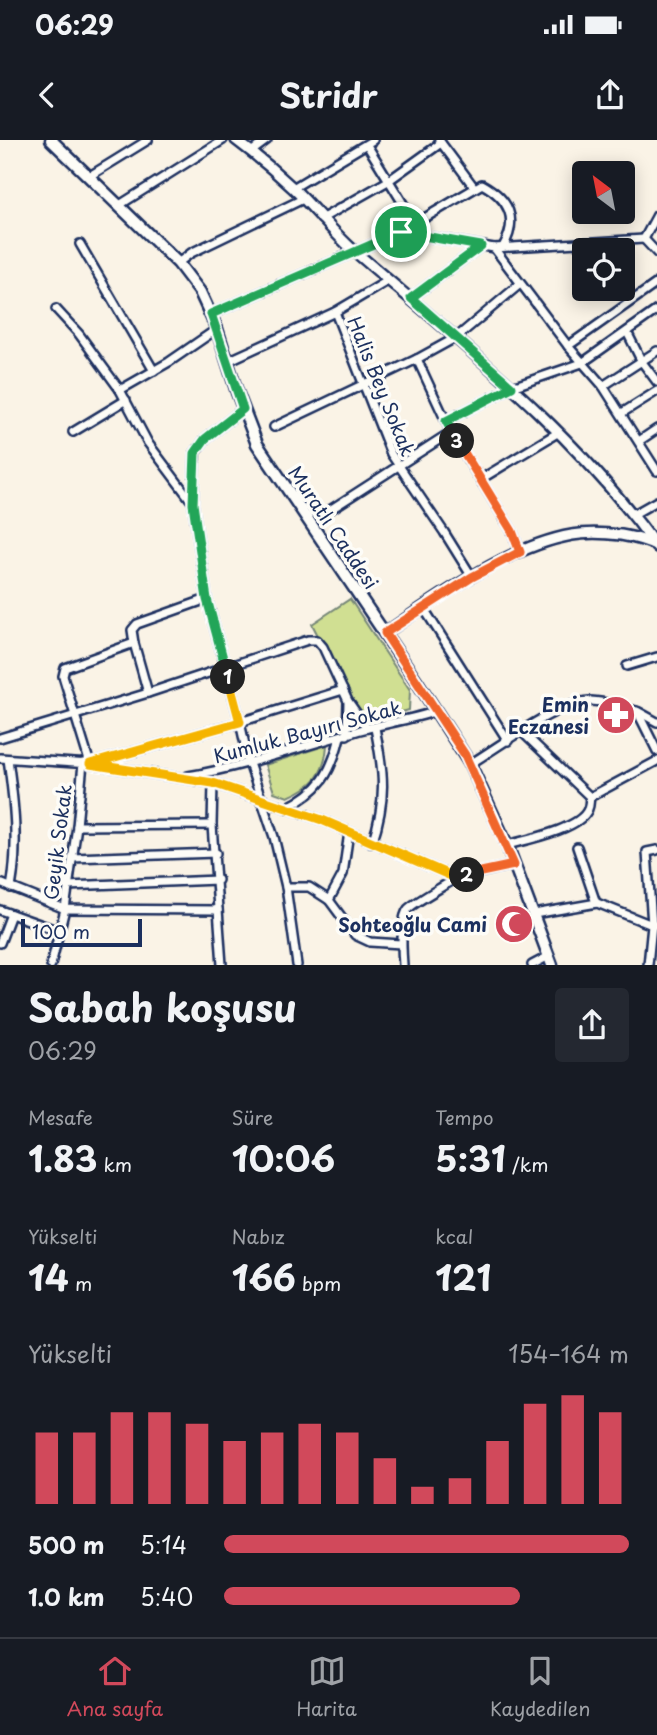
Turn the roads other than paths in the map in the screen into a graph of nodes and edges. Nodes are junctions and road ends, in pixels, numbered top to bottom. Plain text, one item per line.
1 (148, 140) edge
2 (223, 140) edge
3 (236, 140) edge
4 (267, 140) edge
5 (440, 141) edge
6 (57, 142) edge
7 (370, 142) edge
8 (251, 152) junction
9 (88, 177) junction
10 (388, 181) junction
11 (474, 187) junction
12 (293, 188) junction
13 (303, 199) junction
14 (118, 206) junction
15 (657, 215) edge
16 (321, 219) junction
17 (415, 223) junction
18 (401, 232) junction
19 (644, 239) junction
20 (80, 244) dead end
21 (481, 246) junction
22 (503, 247) junction
23 (494, 248) junction
24 (356, 252) junction
25 (657, 253) edge
26 (178, 262) junction
27 (389, 280) junction
28 (657, 283) edge
29 (520, 284) junction
30 (411, 298) junction
31 (56, 309) dead end
32 (657, 310) edge
33 (335, 312) junction
34 (211, 314) junction
35 (217, 329) junction
36 (627, 332) junction
37 (457, 337) junction
38 (568, 346) junction
39 (657, 351) edge
40 (417, 359) junction
41 (228, 361) junction
42 (642, 362) junction
43 (582, 363) junction
44 (154, 371) junction
45 (657, 382) edge
46 (363, 383) junction
47 (603, 386) junction
48 (512, 387) junction
49 (120, 390) junction
50 (657, 391) edge
51 (126, 401) junction
52 (243, 409) junction
53 (622, 413) junction
54 (446, 421) junction
55 (274, 427) dead end
56 (657, 429) edge
57 (72, 432) dead end
58 (451, 432) junction
59 (559, 432) junction
60 (639, 441) junction
61 (397, 466) junction
62 (657, 471) edge
63 (481, 479) junction
64 (657, 501) edge
65 (193, 504) junction
66 (634, 514) junction
67 (319, 517) dead end
68 (657, 547) edge
69 (520, 552) junction
70 (472, 577) junction
71 (207, 599) junction
72 (423, 607) junction
73 (385, 633) junction
74 (134, 643) junction
75 (657, 658) edge
76 (627, 666) dead end
77 (225, 668) junction
78 (343, 690) junction
79 (148, 694) junction
80 (348, 701) junction
81 (437, 711) junction
82 (637, 711) junction
83 (76, 716) junction
84 (240, 722) junction
85 (657, 722) edge
86 (371, 728) junction
87 (522, 733) junction
88 (654, 734) edge
89 (344, 736) junction
90 (0, 738) edge
91 (508, 741) junction
92 (657, 751) edge
93 (4, 758) edge
94 (657, 761) edge
95 (86, 763) junction
96 (249, 763) junction
97 (470, 764) junction
98 (183, 777) junction
99 (213, 783) junction
100 (590, 797) junction
101 (264, 802) junction
102 (286, 808) junction
103 (212, 825) junction
104 (77, 826) junction
105 (349, 832) junction
106 (372, 843) junction
107 (507, 845) junction
108 (577, 847) dead end
109 (657, 850) edge
110 (216, 853) junction
111 (72, 858) junction
112 (514, 865) junction
113 (456, 878) junction
114 (218, 880) junction
115 (0, 883) edge
116 (67, 886) junction
117 (286, 887) junction
118 (11, 888) junction
119 (329, 900) junction
120 (596, 903) junction
121 (65, 909) junction
122 (0, 910) edge
123 (218, 910) junction
124 (11, 914) junction
125 (534, 914) junction
126 (654, 925) edge
127 (59, 931) junction
128 (0, 943) edge
129 (401, 944) junction
130 (550, 960) edge
131 (51, 965) edge
132 (222, 965) edge
133 (297, 965) edge
134 (403, 965) edge
135 (532, 965) edge
136 (648, 965) edge

1 - 9 street
2 - 14 street
3 - 8 street
4 - 8 street
5 - 10 street
5 - 11 street
6 - 9 main road, Muratlı Caddesi
7 - 10 street
7 - 12 street
8 - 12 street
9 - 14 main road, Muratlı Caddesi
10 - 16 street
10 - 17 street
11 - 17 street
11 - 22 street
12 - 13 street
13 - 16 street
13 - 26 street
14 - 26 main road, Muratlı Caddesi
15 - 19 street
16 - 24 street
17 - 18 street
18 - 21 street
18 - 24 street
19 - 22 street
19 - 25 street
20 - 44 street
21 - 23 street
21 - 30 street
22 - 23 street
23 - 29 street
24 - 27 street
24 - 34 street
26 - 34 main road, Muratlı Caddesi
27 - 30 street
27 - 33 street
28 - 38 street
29 - 37 street
29 - 38 street
30 - 37 street
31 - 49 street
32 - 36 street
33 - 41 street
33 - 46 street, Halis Bey Sokak
34 - 35 main road, Muratlı Caddesi
35 - 41 main road, Muratlı Caddesi
35 - 44 street
36 - 42 street
36 - 43 street
37 - 40 street
37 - 48 street
38 - 43 street
39 - 42 street
40 - 46 street
40 - 54 street
41 - 52 main road, Muratlı Caddesi
42 - 45 street
42 - 47 street
43 - 47 street
43 - 48 street
44 - 49 street
46 - 55 street
46 - 61 street, Halis Bey Sokak
47 - 53 street
48 - 54 street
48 - 59 street
49 - 51 street
50 - 53 street
51 - 57 street
51 - 65 street
52 - 65 street
52 - 73 main road, Muratlı Caddesi
53 - 60 street
54 - 58 street
56 - 60 street
58 - 61 street
58 - 63 street
59 - 63 street
59 - 66 street
60 - 62 street
61 - 67 street
61 - 70 street, Halis Bey Sokak
63 - 69 street
64 - 66 street
65 - 71 street
66 - 68 street
68 - 69 street
69 - 70 street
70 - 72 street
71 - 74 street
71 - 77 street
72 - 73 street
72 - 91 street
73 - 81 main road, Muratlı Caddesi
74 - 79 street
74 - 83 street
75 - 76 street
77 - 78 street
77 - 79 street
77 - 84 street
78 - 80 street
78 - 84 street
79 - 83 street
80 - 86 street
80 - 89 street
81 - 86 street, Kumluk Bayırı Sokak
81 - 97 main road, Muratlı Caddesi
82 - 85 street
82 - 87 street
82 - 88 street
83 - 90 street
83 - 95 street
84 - 95 street
84 - 96 street
86 - 89 street, Kumluk Bayırı Sokak
86 - 106 street
87 - 91 street
87 - 100 street
88 - 92 street
89 - 96 street, Kumluk Bayırı Sokak
89 - 102 street
91 - 97 street
93 - 95 street
93 - 118 street
94 - 100 street
95 - 98 street
95 - 104 street, Geyik Sokak
96 - 98 street, Kumluk Bayırı Sokak
96 - 101 street
97 - 107 main road, Muratlı Caddesi
98 - 99 street
99 - 101 street
99 - 103 street
100 - 107 street
101 - 102 street
101 - 117 street
102 - 105 street
103 - 104 street
103 - 110 street
104 - 111 street, Geyik Sokak
105 - 106 street
105 - 119 street
106 - 113 street
107 - 112 main road, Muratlı Caddesi
108 - 120 street
109 - 126 street
110 - 111 street
110 - 114 street
111 - 116 street, Geyik Sokak
112 - 113 street
112 - 125 main road, Muratlı Caddesi
113 - 129 street
114 - 116 street
114 - 123 street
115 - 118 street
116 - 121 street, Geyik Sokak
117 - 119 street
117 - 133 street
118 - 121 street
119 - 129 street
120 - 125 street
120 - 126 street
121 - 123 street
121 - 127 street, Geyik Sokak
122 - 124 street
123 - 132 street
124 - 127 street
124 - 128 street
125 - 130 main road, Muratlı Caddesi
126 - 136 street
127 - 131 street, Geyik Sokak
129 - 134 street
130 - 135 street

